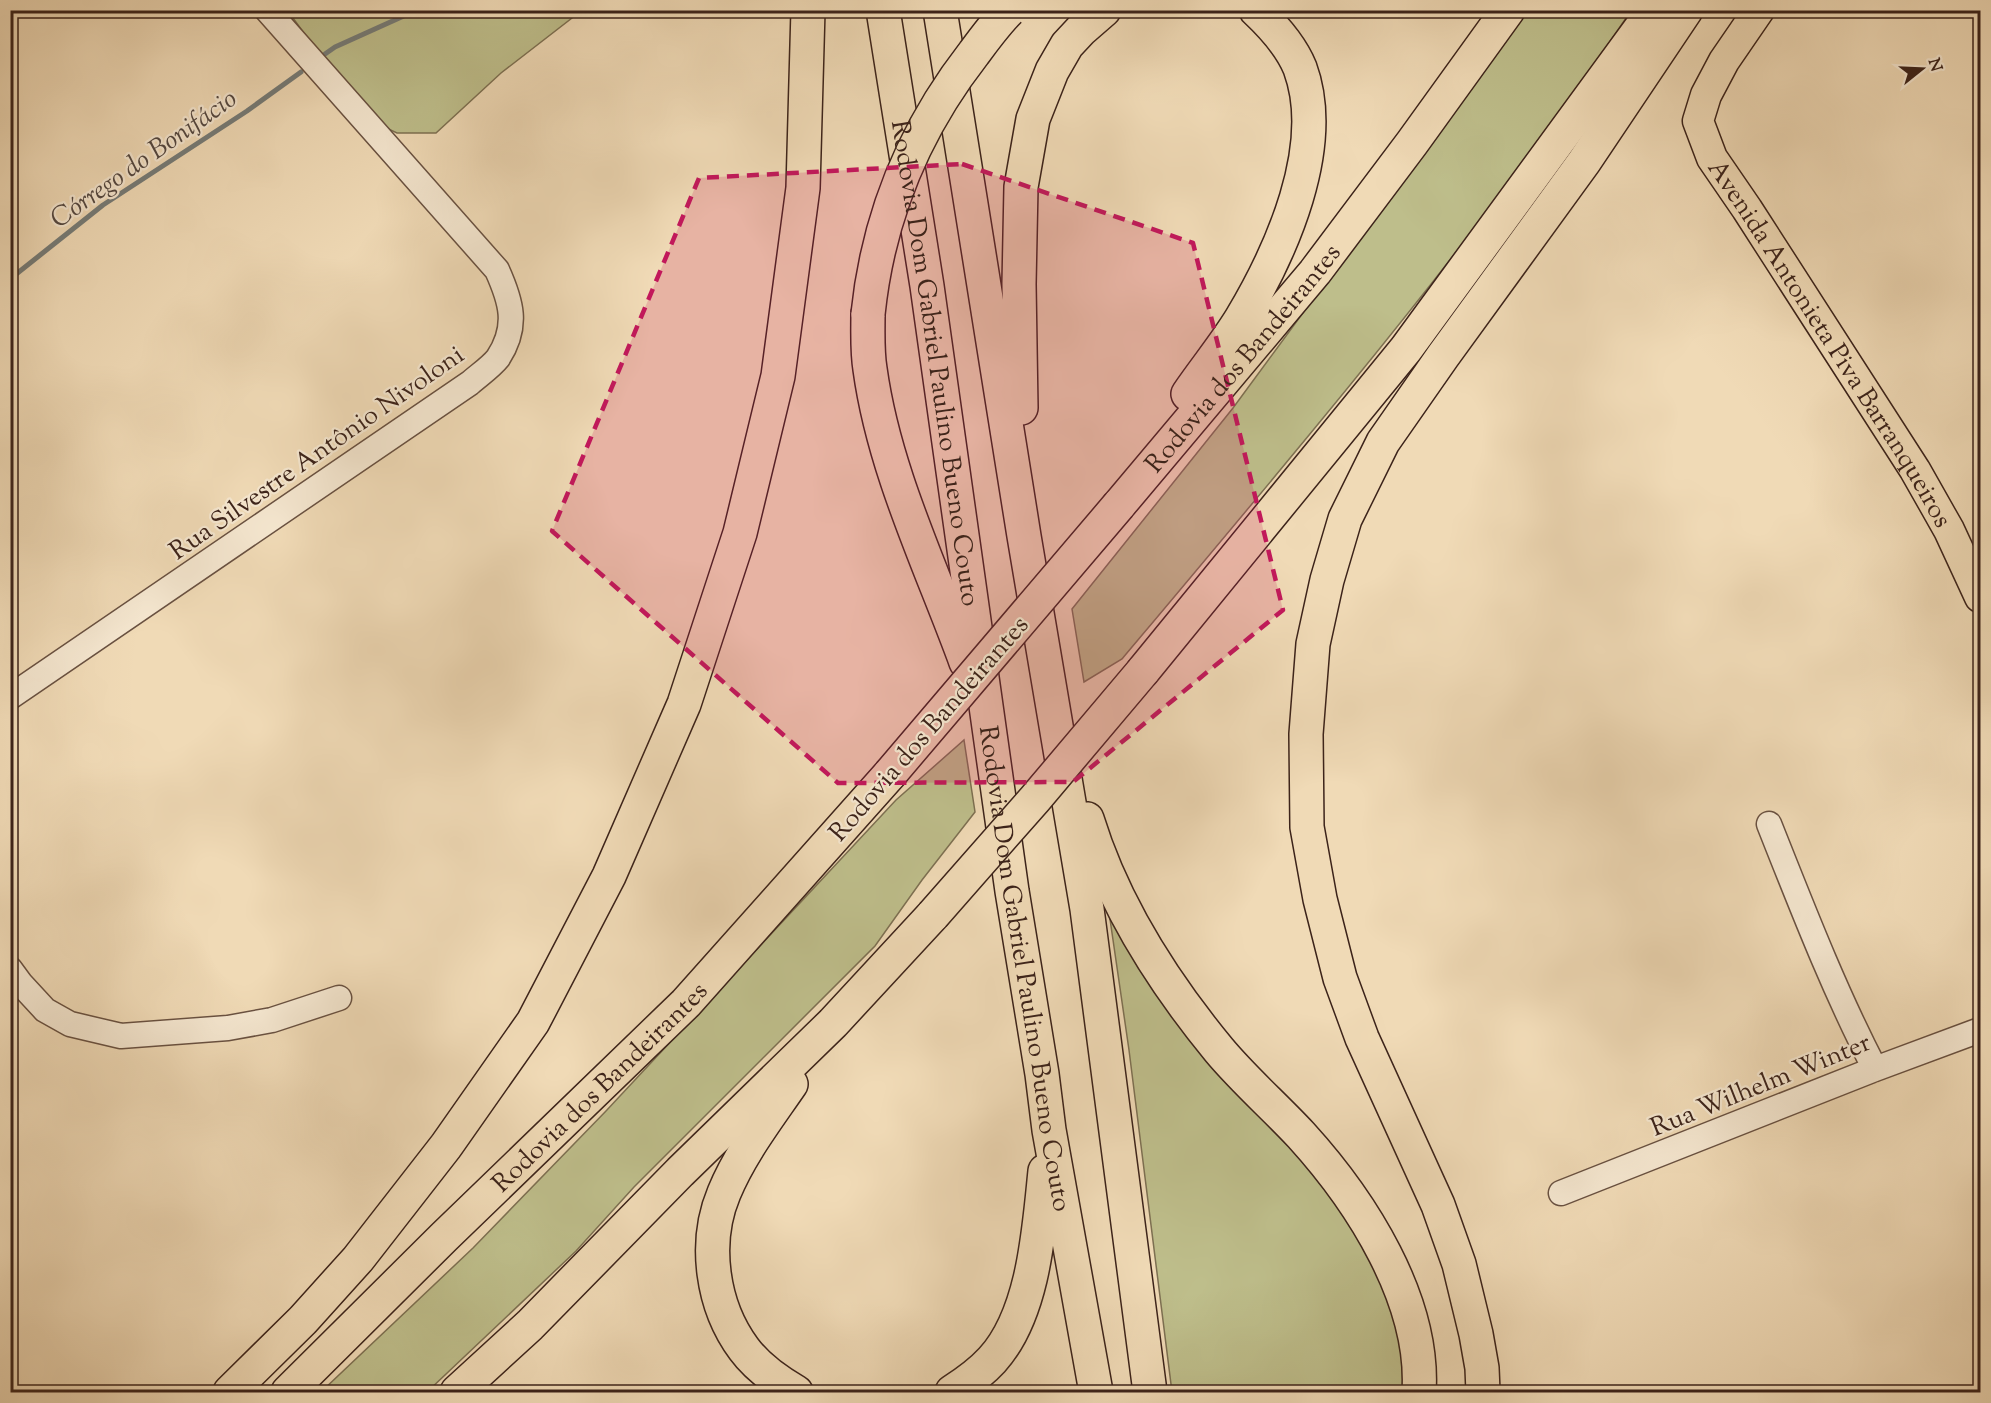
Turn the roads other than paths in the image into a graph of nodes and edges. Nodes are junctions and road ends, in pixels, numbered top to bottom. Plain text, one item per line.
1 (267, 10) edge
2 (808, 10) edge
3 (883, 10) edge
4 (940, 10) edge
5 (1009, 10) edge
6 (1104, 10) edge
7 (1256, 10) edge
8 (1508, 10) edge
9 (1654, 10) edge
10 (1686, 10) edge
11 (1759, 10) edge
12 (1144, 477) junction
13 (1024, 536) junction
14 (1980, 597) edge
15 (1049, 690) junction
16 (10, 697) edge
17 (989, 723) junction
18 (1769, 824) dead end
19 (10, 969) edge
20 (339, 998) dead end
21 (833, 1023) junction
22 (1980, 1030) edge
23 (1875, 1069) junction
24 (1049, 1130) junction
25 (1560, 1193) dead end
26 (230, 1392) edge
27 (288, 1392) edge
28 (457, 1392) edge
29 (796, 1392) edge
30 (952, 1392) edge
31 (1095, 1392) edge
32 (1149, 1392) edge
33 (1419, 1392) edge
34 (1483, 1392) edge

1 - 16 street, Rua Silvestre Antônio Nivoloni
2 - 26 highway
3 - 17 highway, Rodovia Dom Gabriel Paulino Bueno Couto
4 - 13 highway
5 - 17 highway, bridge
6 - 13 highway
7 - 12 highway
8 - 12 highway, Rodovia dos Bandeirantes
9 - 21 highway, bridge
10 - 34 highway
11 - 14 main road, Avenida Antonieta Piva Barranqueiros
12 - 27 highway, Rodovia dos Bandeirantes, bridge
13 - 15 highway
15 - 32 highway
15 - 33 highway
17 - 24 highway, Rodovia Dom Gabriel Paulino Bueno Couto
18 - 23 street
19 - 20 street
21 - 28 highway
21 - 29 highway
22 - 23 street, Rua Wilhelm Winter
23 - 25 street, Rua Wilhelm Winter
24 - 30 highway
24 - 31 highway, Rodovia Dom Gabriel Paulino Bueno Couto

